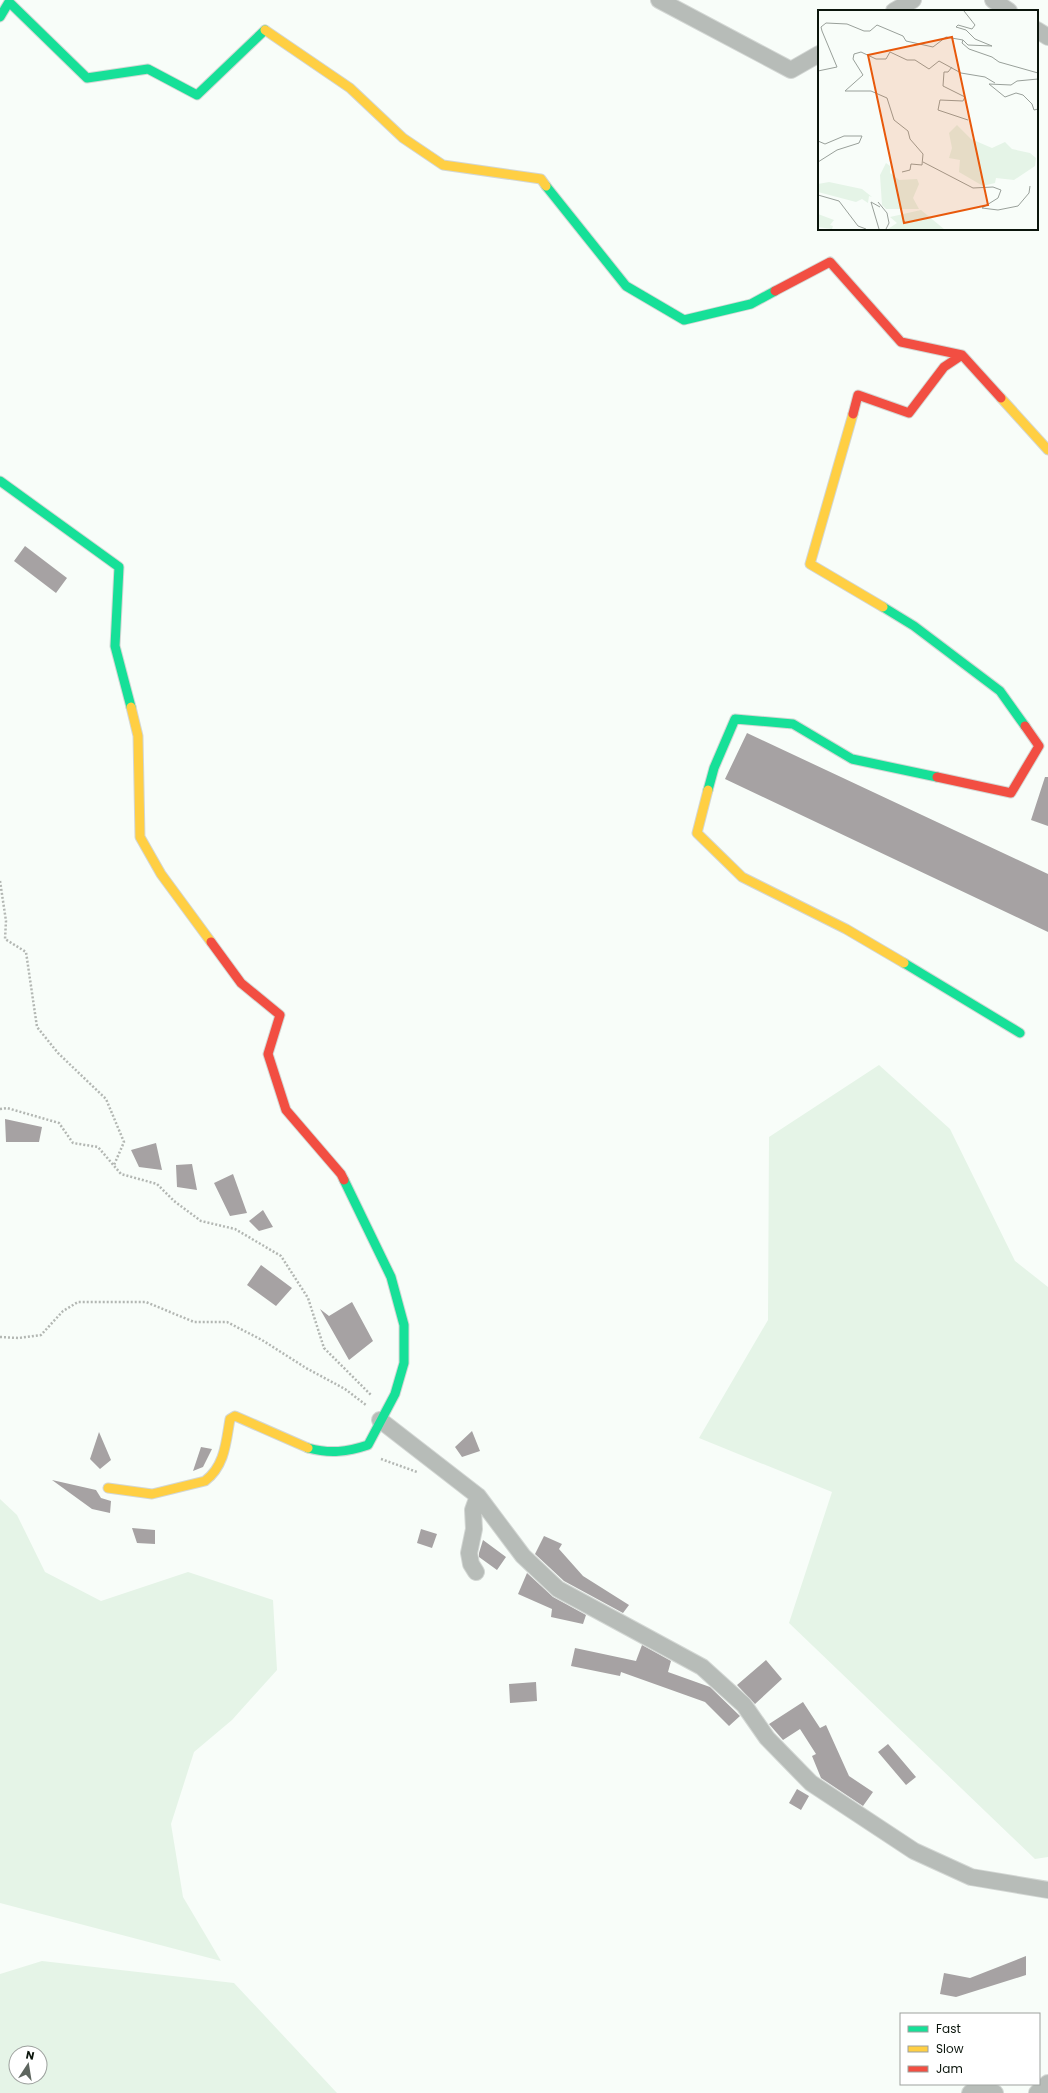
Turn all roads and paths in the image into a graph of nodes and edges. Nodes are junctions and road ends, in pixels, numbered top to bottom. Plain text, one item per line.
1 (659, 0) edge
2 (913, 0) edge
3 (993, 0) edge
4 (896, 10) edge
5 (1008, 10) edge
6 (0, 17) edge
7 (1038, 31) edge
8 (1048, 37) edge
9 (818, 55) edge
10 (962, 355) junction
11 (1048, 450) edge
12 (0, 481) edge
13 (0, 881) edge
14 (1020, 1033) dead end
15 (0, 1109) edge
16 (113, 1165) junction
17 (0, 1337) edge
18 (383, 1415) junction
19 (108, 1488) dead end
20 (478, 1496) junction
21 (476, 1572) dead end
22 (1048, 1890) edge
23 (1048, 2083) edge
24 (970, 2093) edge
25 (995, 2093) edge
26 (1037, 2093) edge

1 - 9 street
2 - 4 street
3 - 5 street
6 - 10 street
7 - 8 street
10 - 11 street
10 - 14 street
12 - 18 street
13 - 16 path
15 - 16 path
16 - 18 path
17 - 18 path
18 - 19 street
18 - 20 street
20 - 21 street
20 - 22 street
23 - 26 street
24 - 25 street

